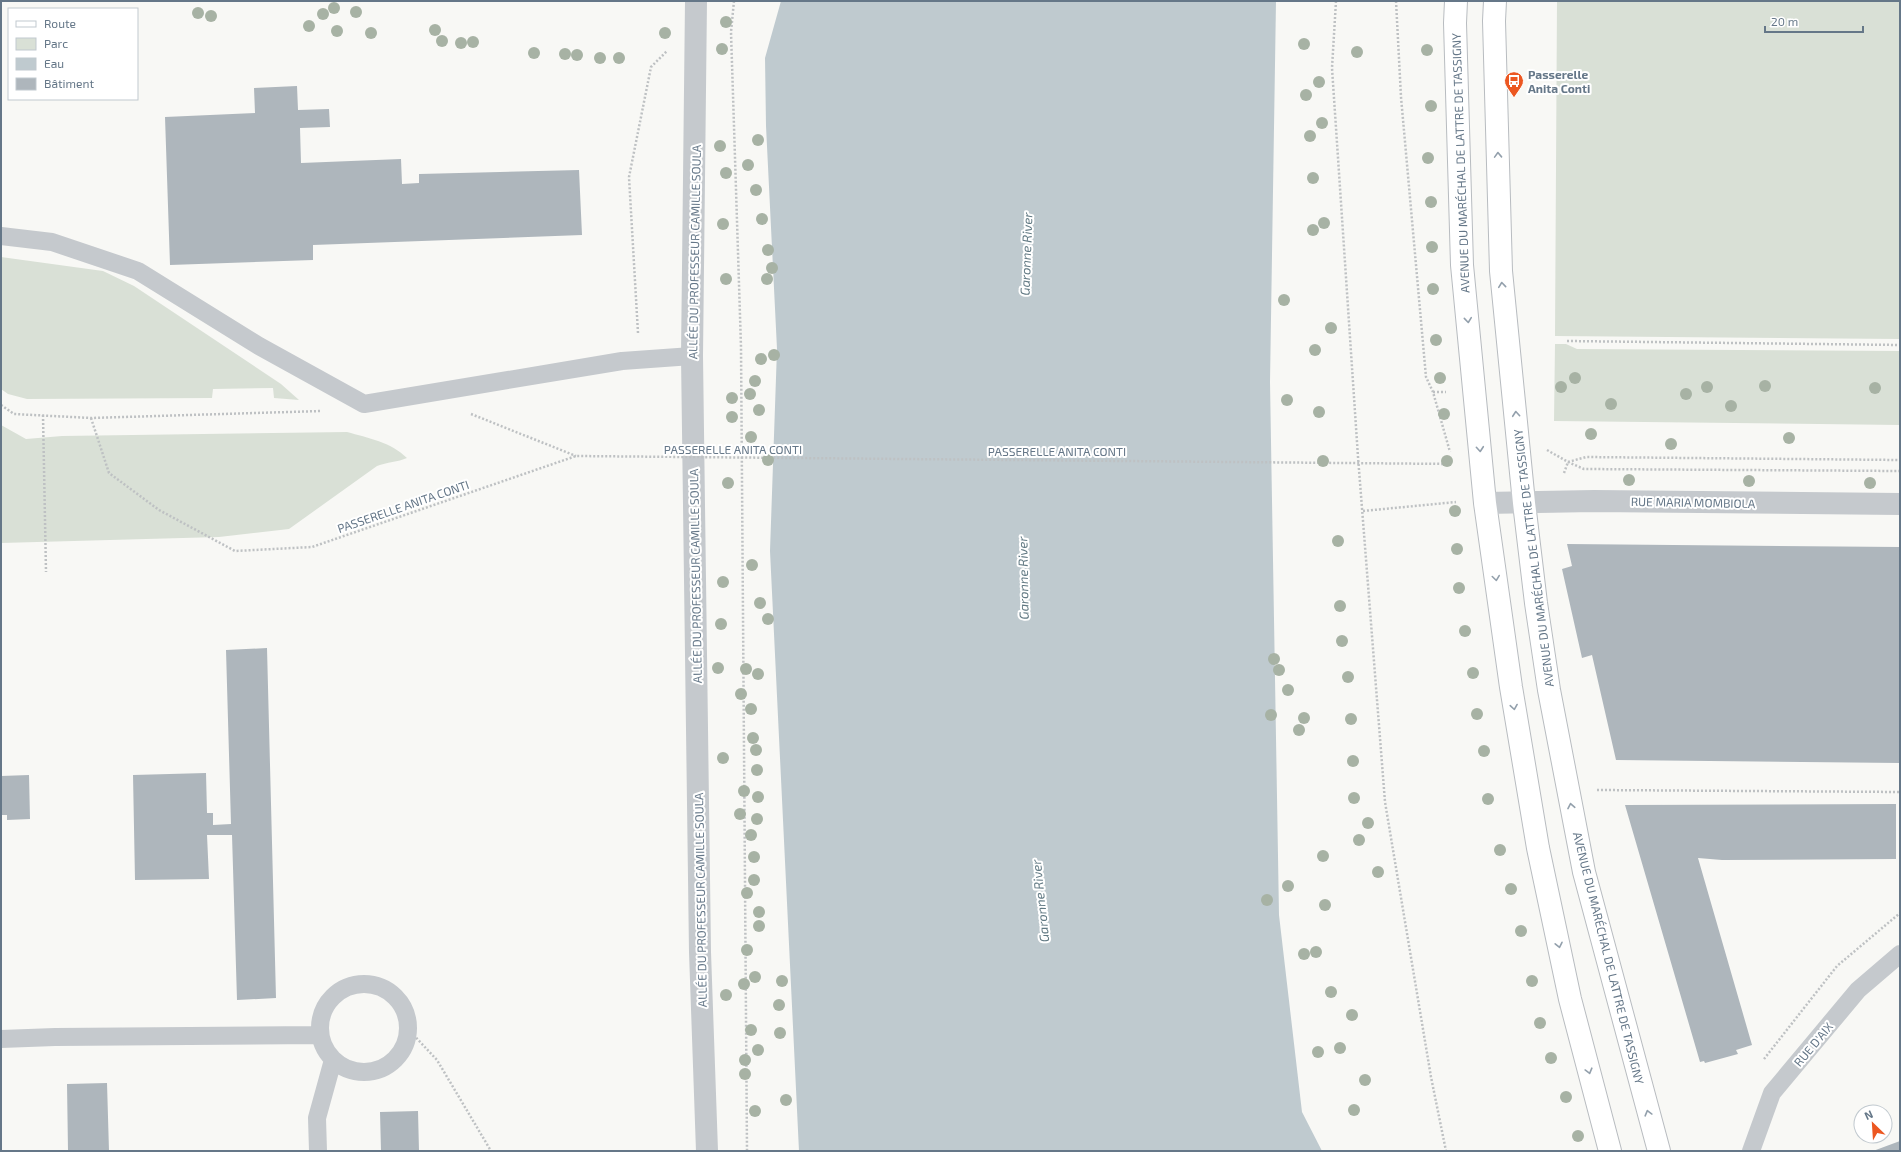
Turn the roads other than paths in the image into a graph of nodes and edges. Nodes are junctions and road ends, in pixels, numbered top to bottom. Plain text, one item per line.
1 (1456, 1) edge
2 (1495, 1) edge
3 (696, 11) edge
4 (1, 236) edge
5 (692, 356) junction
6 (1524, 503) junction
7 (1485, 504) junction
8 (1900, 504) edge
9 (1900, 954) edge
10 (320, 1034) junction
11 (1, 1039) edge
12 (333, 1060) junction
13 (318, 1151) edge
14 (707, 1151) edge
15 (1610, 1151) edge
16 (1658, 1151) edge
17 (1751, 1151) edge

1 -> 7 main road, AVENUE DU MARÉCHAL DE LATTRE DE TASSIGNY
6 -> 2 main road, AVENUE DU MARÉCHAL DE LATTRE DE TASSIGNY
3 - 5 street, ALLÉE DU PROFESSEUR CAMILLE SOULA
4 - 5 lane
5 - 14 street, ALLÉE DU PROFESSEUR CAMILLE SOULA
6 - 7 street, RUE MARIA MOMBIOLA
6 - 8 street, RUE MARIA MOMBIOLA
16 -> 6 main road, AVENUE DU MARÉCHAL DE LATTRE DE TASSIGNY
7 -> 15 main road, AVENUE DU MARÉCHAL DE LATTRE DE TASSIGNY
9 - 17 lane, RUE D'AIX
10 - 11 lane
10 - 12 lane
10 - 12 lane
12 - 13 lane

